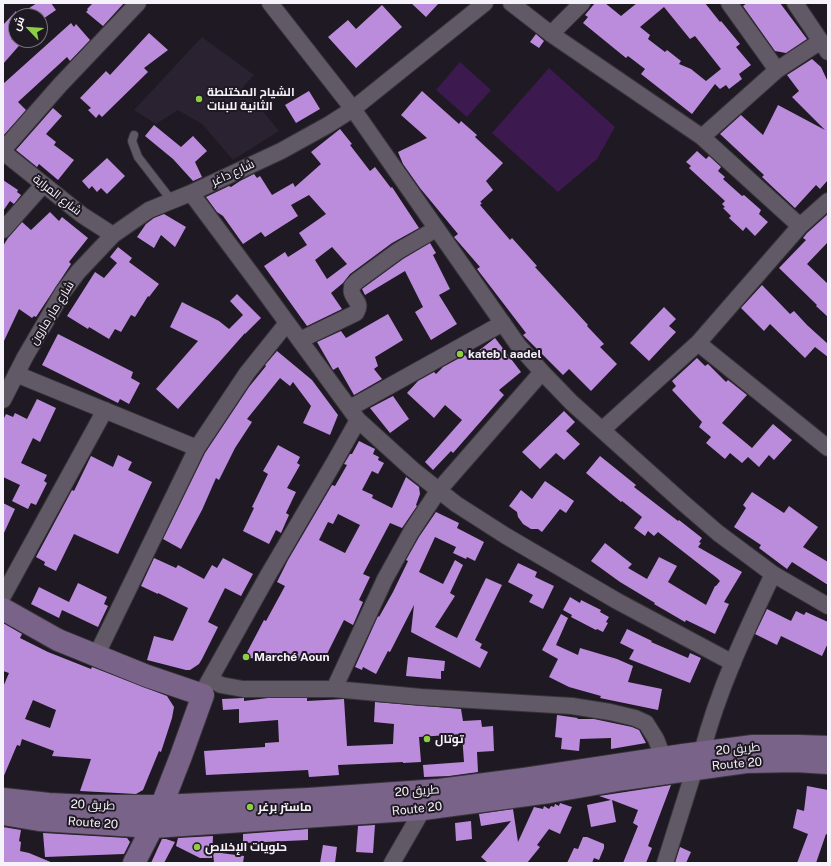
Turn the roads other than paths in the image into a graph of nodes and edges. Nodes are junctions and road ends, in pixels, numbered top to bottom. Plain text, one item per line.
1 (138, 3) edge
2 (270, 3) edge
3 (511, 3) edge
4 (582, 3) edge
5 (729, 3) edge
6 (795, 3) edge
7 (479, 5) edge
8 (551, 34) junction
9 (825, 46) edge
10 (777, 70) junction
11 (353, 109) junction
12 (134, 135) dead end
13 (702, 137) junction
14 (3, 151) edge
15 (43, 185) junction
16 (191, 193) junction
17 (172, 201) junction
18 (828, 201) edge
19 (800, 226) junction
20 (436, 228) junction
21 (3, 230) edge
22 (113, 235) junction
23 (502, 322) junction
24 (287, 323) junction
25 (300, 340) junction
26 (698, 343) junction
27 (542, 372) junction
28 (16, 374) junction
29 (3, 400) edge
30 (105, 410) junction
31 (354, 414) junction
32 (602, 430) junction
33 (197, 448) junction
34 (828, 448) edge
35 (438, 491) junction
36 (773, 574) junction
37 (3, 596) edge
38 (828, 606) edge
39 (3, 609) edge
40 (96, 656) junction
41 (733, 663) junction
42 (206, 687) junction
43 (334, 689) junction
44 (828, 747) edge
45 (663, 757) junction
46 (698, 760) junction
47 (828, 763) edge
48 (3, 799) edge
49 (161, 806) junction
50 (423, 809) junction
51 (3, 814) edge
52 (152, 827) junction
53 (134, 863) edge
54 (392, 863) edge
55 (664, 863) edge

1 - 14 street
2 - 11 street
3 - 8 street
4 - 8 street
5 - 10 street
6 - 9 street
7 - 11 street, شارع داغر
8 - 13 street
9 - 10 street
10 - 13 street
11 - 16 street, شارع داغر
11 - 20 street
12 - 17 lane
13 - 19 street
14 - 15 street, شارع المراية
15 - 21 street
15 - 22 street, شارع المراية
16 - 17 street, شارع داغر
16 - 24 street
17 - 22 street, شارع داغر
18 - 19 street
19 - 26 street
20 - 23 street
20 - 25 street
22 - 28 street, شارع مار مارون
23 - 27 street
23 - 31 street
24 - 25 street
24 - 33 street
25 - 31 street
26 - 32 street
26 - 34 street
27 - 32 street
27 - 35 street
28 - 29 street, شارع مار مارون
28 - 30 street
30 - 33 street
30 - 37 street
31 - 35 street
31 - 42 street
32 - 36 street
33 - 40 street
35 - 41 street
35 - 43 street
36 - 38 street
36 - 41 street
39 - 40 main road
40 - 42 main road
41 - 46 street
42 - 43 street
42 - 49 main road
43 - 45 street
44 - 46 main road, طريق 20
45 - 46 main road, طريق 20
45 - 49 main road, طريق 20
46 - 47 main road, Route 20
46 - 50 main road, Route 20
46 - 55 street
48 - 49 main road, طريق 20
49 - 52 main road
50 - 52 main road, Route 20
50 - 54 street
51 - 52 main road, Route 20
52 - 53 main road

